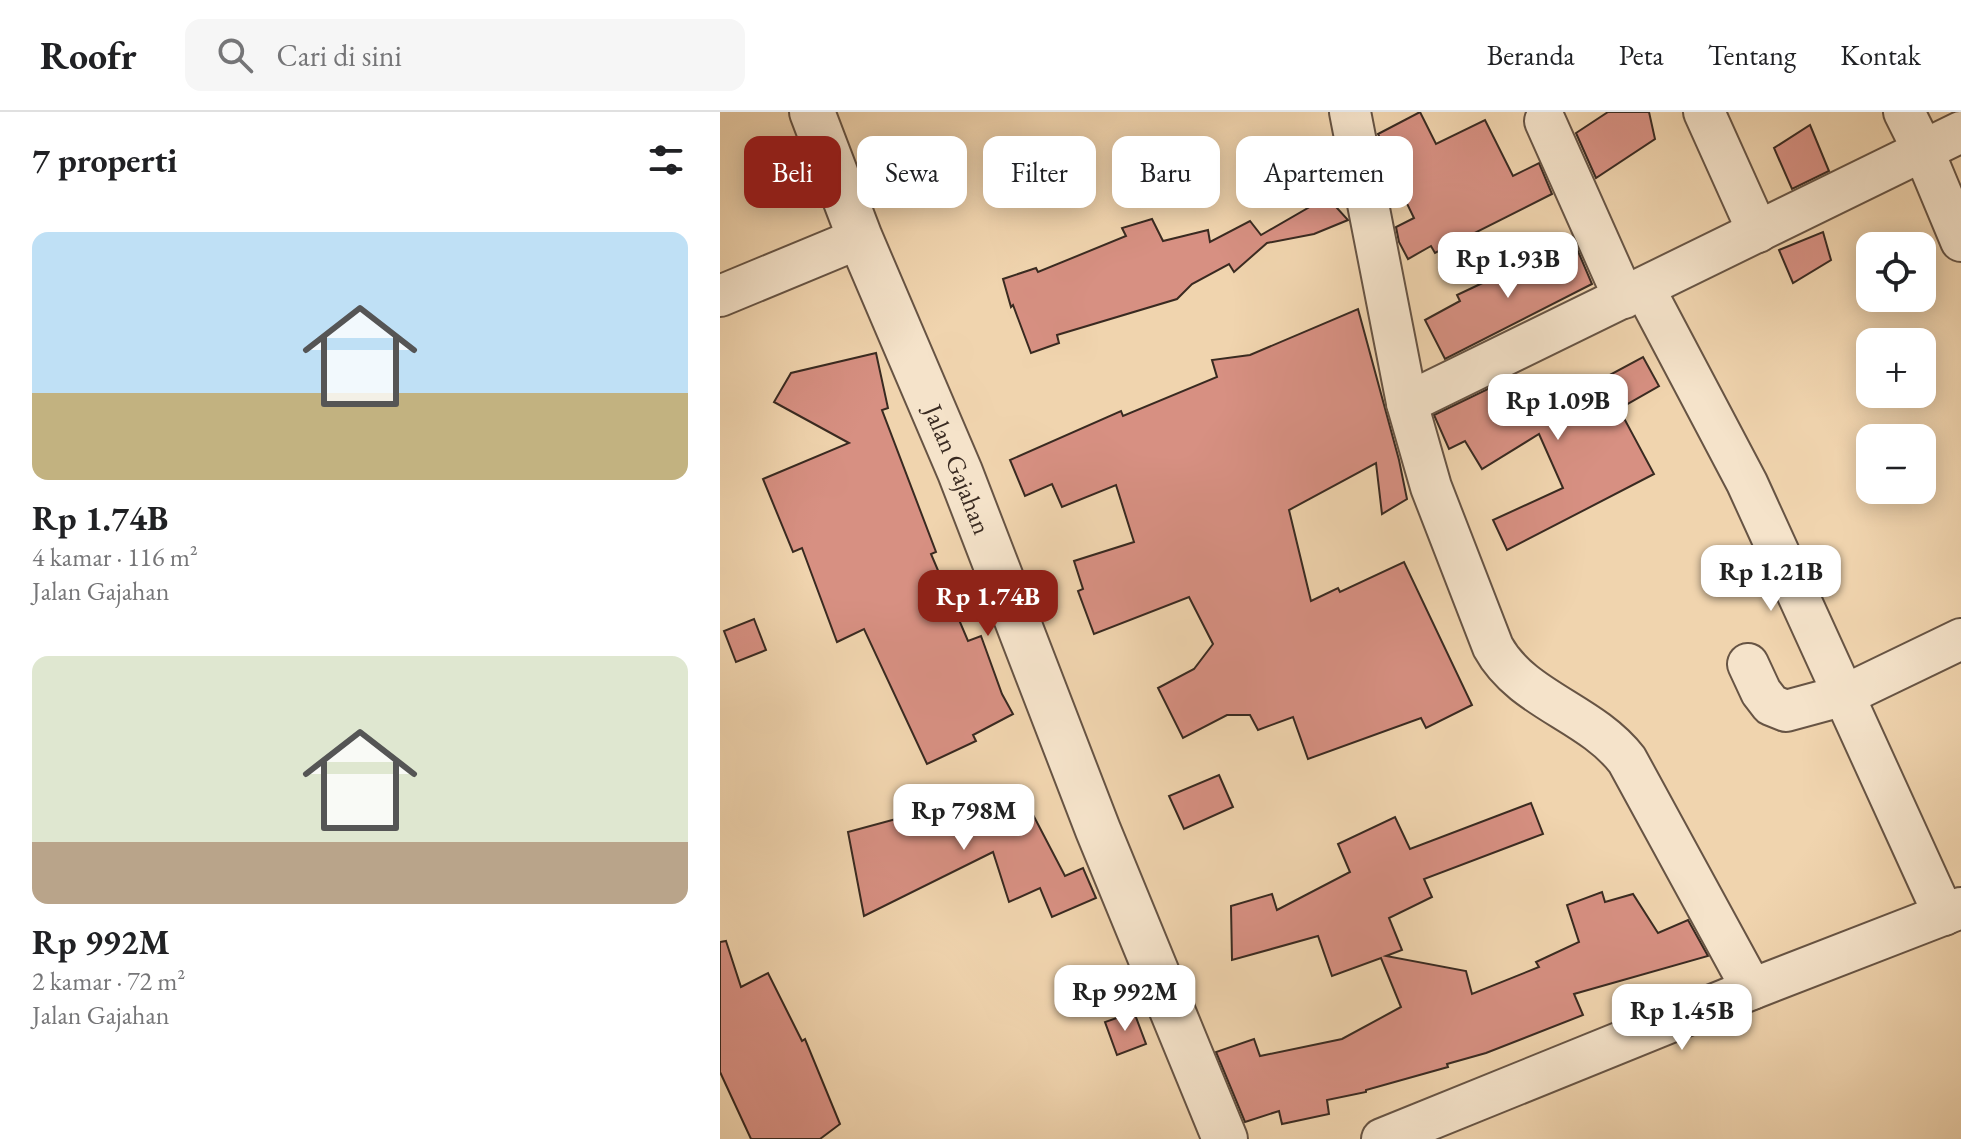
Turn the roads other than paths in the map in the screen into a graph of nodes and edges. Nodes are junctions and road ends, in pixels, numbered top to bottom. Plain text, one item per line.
1 (812, 112) edge
2 (1350, 112) edge
3 (1704, 112) edge
4 (1904, 112) edge
5 (1545, 121) dead end
6 (1961, 132) edge
7 (1923, 150) junction
8 (1758, 232) junction
9 (860, 238) junction
10 (1961, 241) edge
11 (1634, 293) junction
12 (720, 296) edge
13 (1407, 403) junction
14 (1961, 639) edge
15 (1748, 664) dead end
16 (1845, 695) junction
17 (1953, 912) edge
18 (1752, 989) junction
19 (1225, 1139) edge
20 (1382, 1139) edge

1 - 9 street, Jalan Gajahan
2 - 13 street
3 - 8 street
4 - 7 street
5 - 11 street
6 - 7 street
7 - 8 street
7 - 10 street
8 - 11 street
9 - 12 street
9 - 19 street, Jalan Gajahan
11 - 13 street
11 - 16 street
13 - 18 street
14 - 16 street
15 - 16 street
16 - 17 street
17 - 18 street
18 - 20 street

